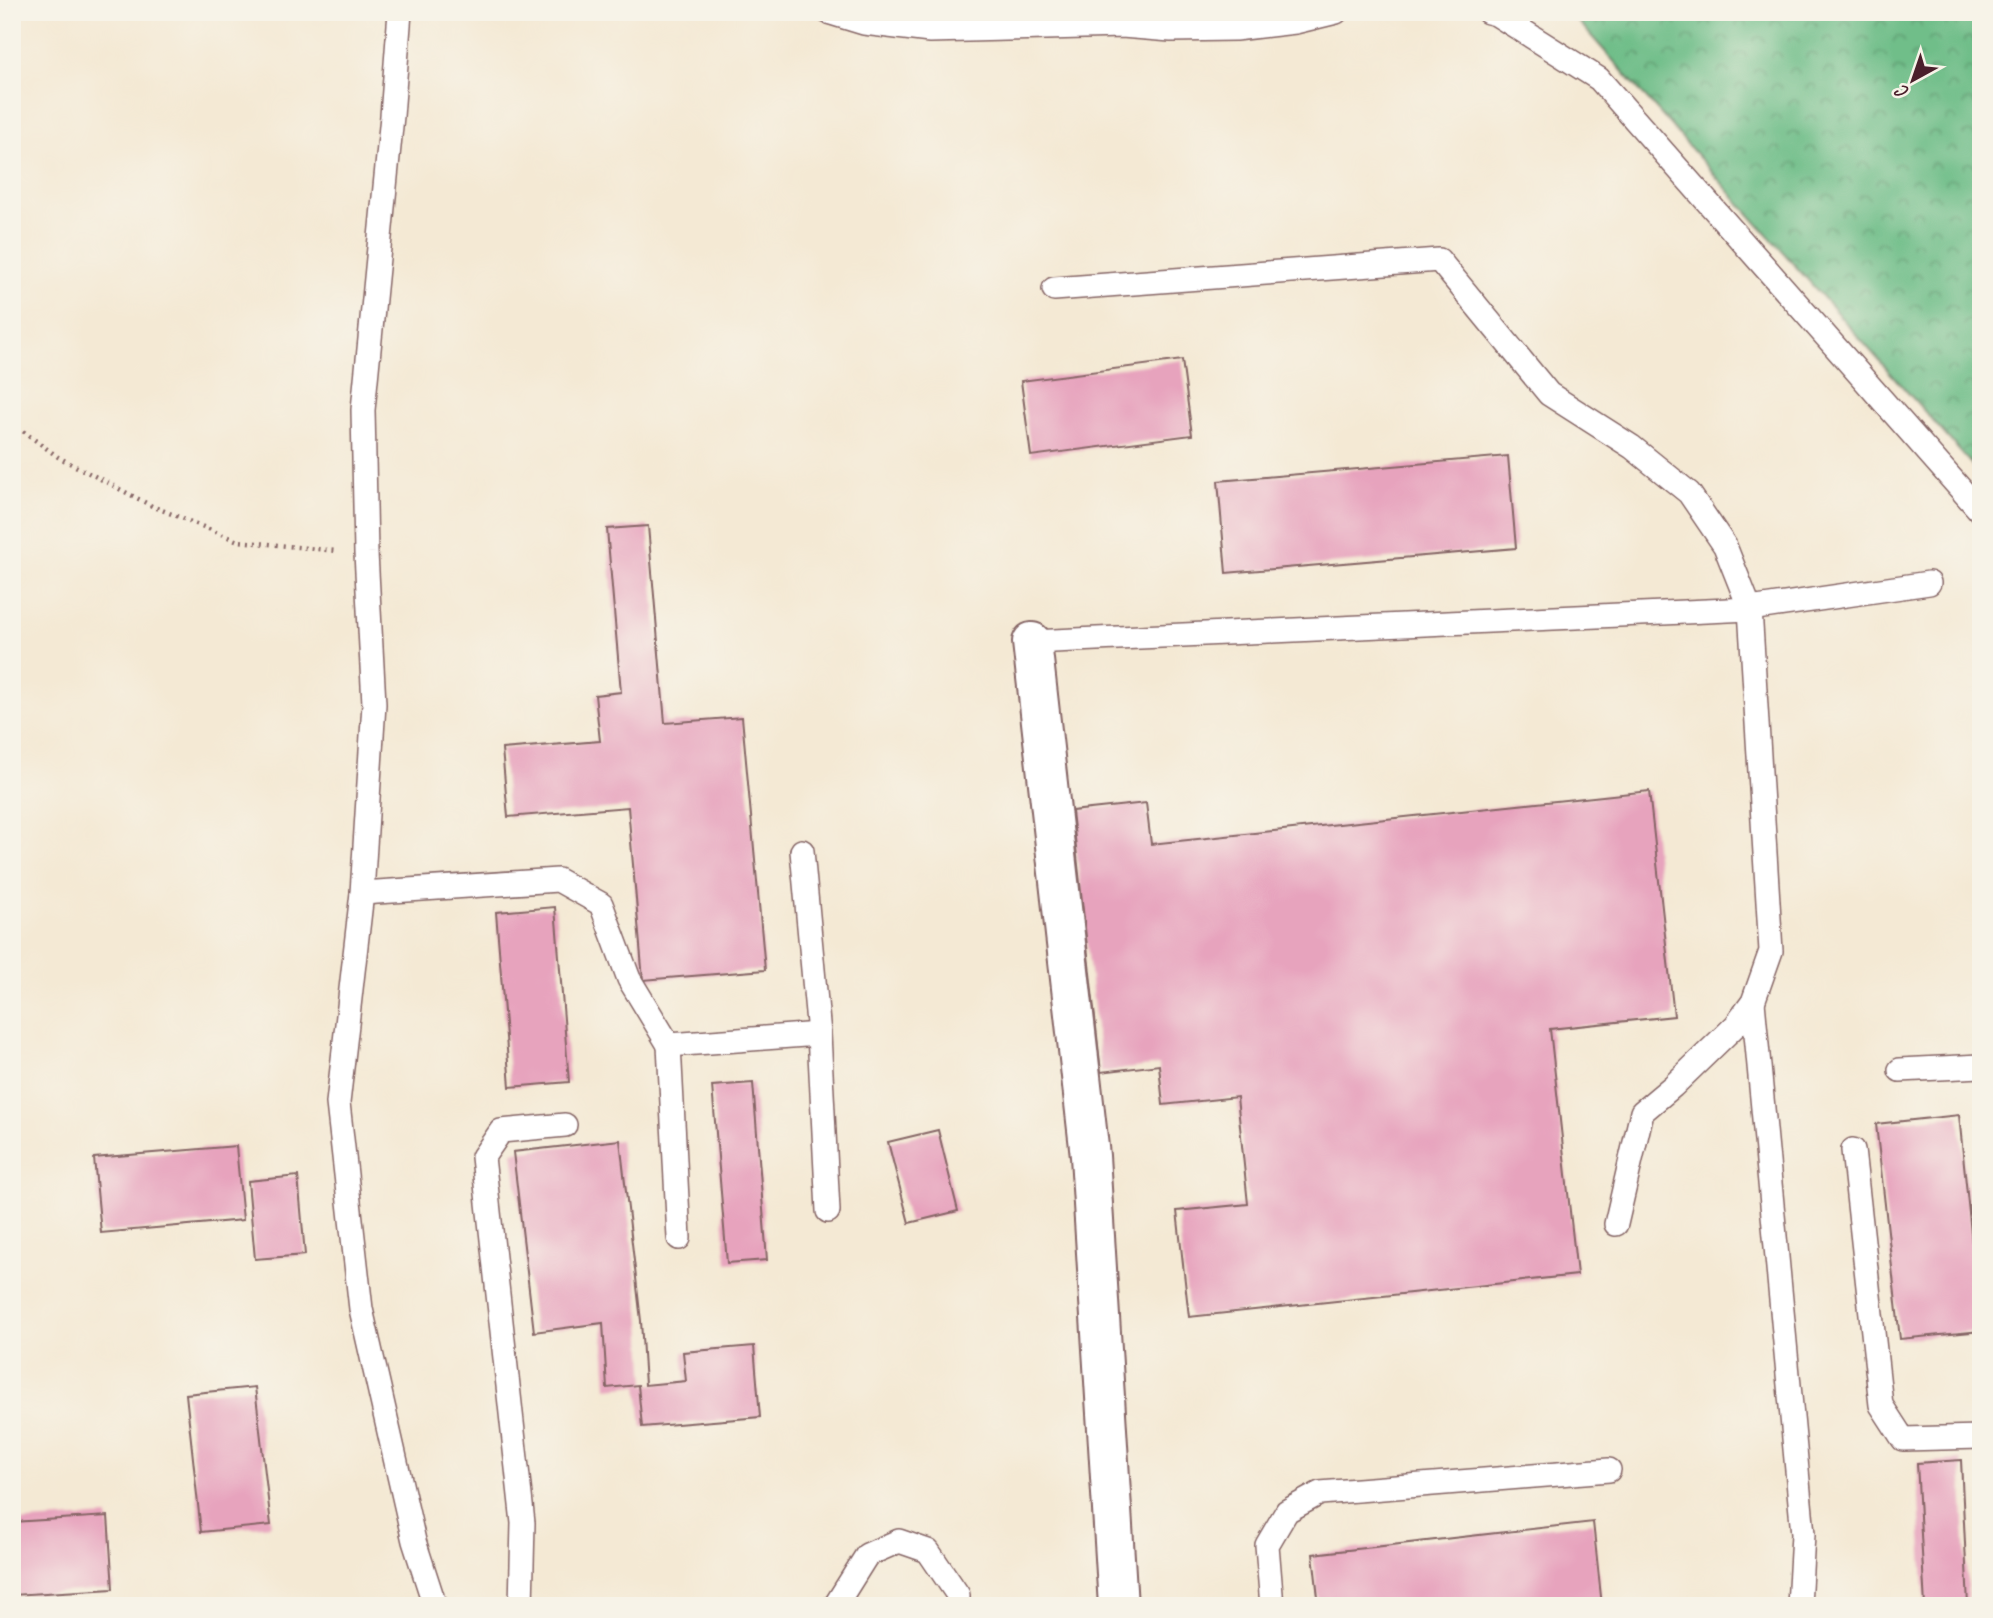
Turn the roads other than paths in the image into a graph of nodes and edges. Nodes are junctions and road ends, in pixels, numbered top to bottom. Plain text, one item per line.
1 (400, 12) edge
2 (828, 12) edge
3 (1336, 12) edge
4 (1488, 12) edge
5 (1054, 289) dead end
6 (1981, 512) edge
7 (1929, 583) dead end
8 (1750, 609) junction
9 (1032, 642) joint
10 (802, 851) dead end
11 (362, 893) junction
12 (1752, 1002) junction
13 (819, 1034) junction
14 (669, 1045) junction
15 (1981, 1066) edge
16 (1900, 1070) dead end
17 (565, 1125) dead end
18 (1853, 1150) dead end
19 (828, 1211) dead end
20 (1616, 1224) dead end
21 (679, 1238) dead end
22 (1981, 1437) edge
23 (1609, 1470) dead end
24 (435, 1606) edge
25 (521, 1606) edge
26 (835, 1606) edge
27 (958, 1606) edge
28 (1118, 1606) edge
29 (1272, 1606) edge
30 (1799, 1606) edge

1 - 11 lane
2 - 3 lane
4 - 6 lane
5 - 8 lane
7 - 8 lane
8 - 9 lane
8 - 12 lane
9 - 28 street
10 - 13 lane
11 - 14 lane
11 - 24 lane
12 - 20 lane
12 - 30 lane
13 - 14 lane
13 - 19 lane
14 - 21 lane
15 - 16 lane
17 - 25 lane
18 - 22 lane
23 - 29 lane
26 - 27 lane

